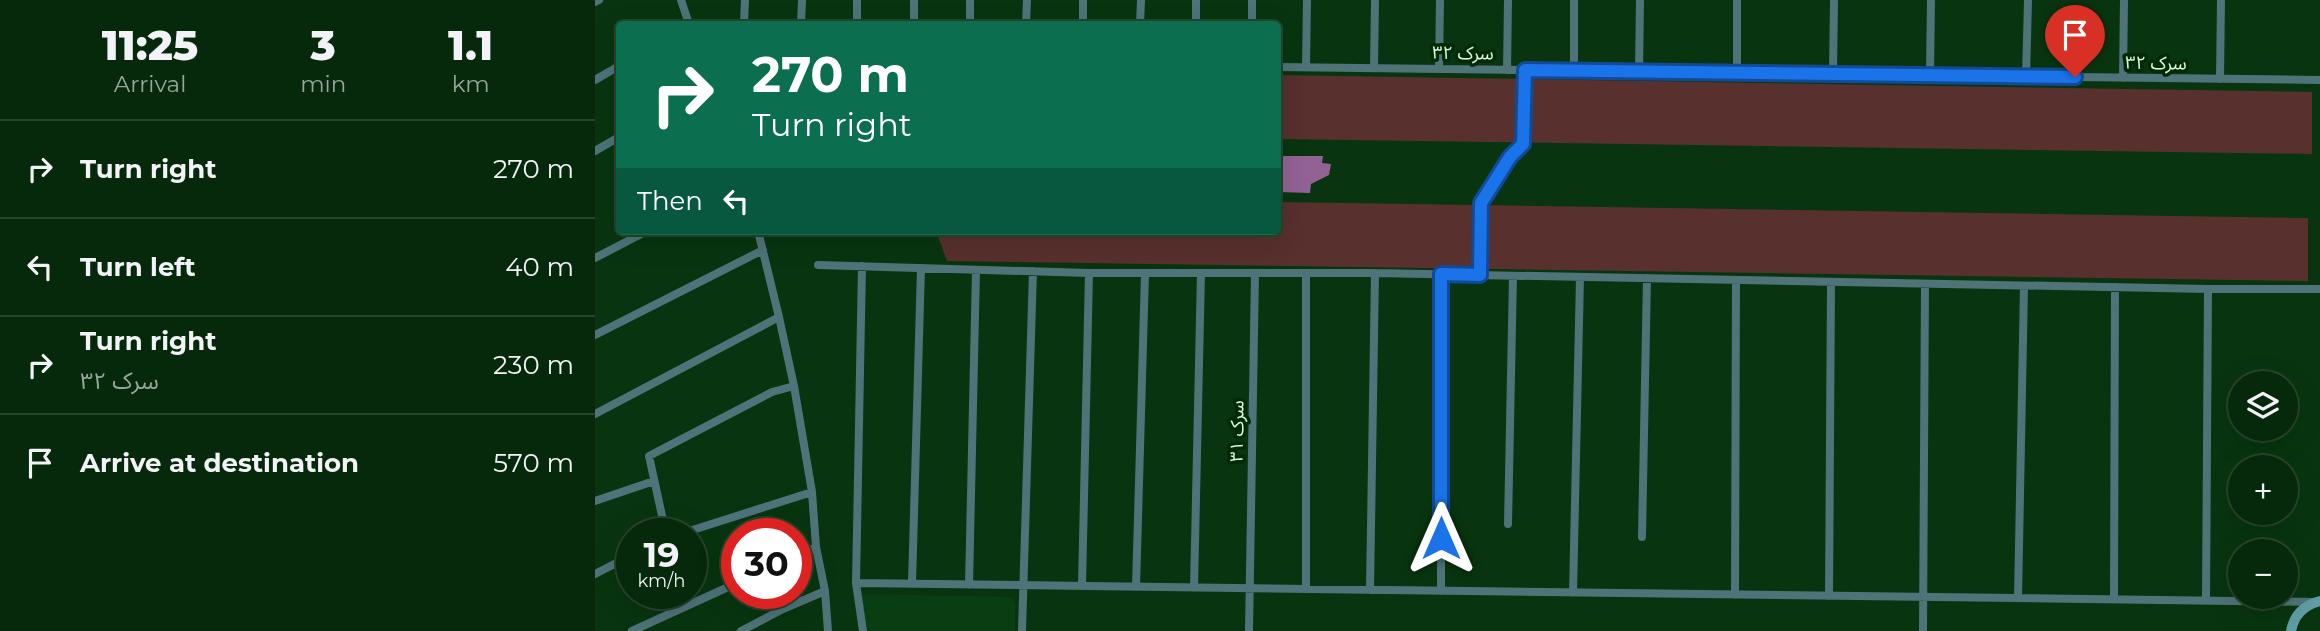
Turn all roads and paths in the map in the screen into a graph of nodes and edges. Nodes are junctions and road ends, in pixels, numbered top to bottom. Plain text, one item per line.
1 (681, 0) edge
2 (745, 0) edge
3 (802, 0) edge
4 (857, 0) edge
5 (914, 0) edge
6 (970, 0) edge
7 (1027, 0) edge
8 (1083, 0) edge
9 (1141, 0) edge
10 (1196, 0) edge
11 (1252, 0) edge
12 (1307, 0) edge
13 (1375, 0) edge
14 (1440, 0) edge
15 (1508, 0) edge
16 (1574, 0) edge
17 (1640, 0) edge
18 (1737, 0) edge
19 (1834, 0) edge
20 (1931, 0) edge
21 (2028, 0) edge
22 (2124, 0) edge
23 (2221, 0) edge
24 (688, 21) edge
25 (744, 21) edge
26 (801, 21) edge
27 (857, 21) edge
28 (914, 21) edge
29 (970, 21) edge
30 (1026, 21) edge
31 (1083, 21) edge
32 (1140, 21) edge
33 (1196, 21) edge
34 (1252, 21) edge
35 (1281, 66) edge
36 (1306, 67) junction
37 (616, 68) edge
38 (1374, 68) junction
39 (1439, 69) junction
40 (1507, 70) junction
41 (1525, 70) junction
42 (1574, 71) junction
43 (1639, 72) junction
44 (1737, 73) junction
45 (1833, 74) junction
46 (1930, 75) junction
47 (2026, 77) junction
48 (2123, 78) junction
49 (2220, 79) junction
50 (595, 80) edge
51 (2320, 80) edge
52 (616, 139) edge
53 (595, 150) edge
54 (638, 235) edge
55 (759, 235) edge
56 (763, 250) junction
57 (595, 258) edge
58 (818, 265) dead end
59 (862, 266) junction
60 (921, 268) junction
61 (976, 270) junction
62 (1034, 271) junction
63 (1089, 273) junction
64 (1201, 273) junction
65 (1306, 273) junction
66 (1375, 273) junction
67 (1145, 274) junction
68 (1255, 274) junction
69 (1441, 274) junction
70 (1480, 275) junction
71 (1513, 276) junction
72 (1580, 277) junction
73 (1647, 278) junction
74 (1737, 280) junction
75 (1831, 282) junction
76 (1925, 284) junction
77 (2024, 286) junction
78 (2115, 287) junction
79 (2208, 289) junction
80 (2320, 289) edge
81 (779, 317) junction
82 (595, 335) edge
83 (794, 386) junction
84 (595, 414) edge
85 (654, 481) junction
86 (812, 492) junction
87 (595, 500) edge
88 (662, 518) edge
89 (1508, 524) dead end
90 (707, 525) edge
91 (1642, 537) dead end
92 (816, 547) junction
93 (812, 549) edge
94 (616, 563) edge
95 (595, 573) edge
96 (856, 583) junction
97 (912, 584) junction
98 (969, 585) junction
99 (1022, 586) junction
100 (1082, 586) junction
101 (1136, 587) junction
102 (1194, 588) junction
103 (1250, 588) junction
104 (1306, 589) junction
105 (721, 590) edge
106 (1370, 590) junction
107 (825, 591) junction
108 (1441, 591) junction
109 (1573, 593) junction
110 (1735, 594) junction
111 (1829, 596) junction
112 (1923, 597) junction
113 (2018, 598) junction
114 (2114, 599) junction
115 (2206, 600) junction
116 (2318, 601) edge
117 (632, 631) edge
118 (741, 631) edge
119 (828, 631) edge
120 (863, 631) edge
121 (1022, 631) edge
122 (1249, 631) edge
123 (1923, 631) edge
124 (2291, 631) edge

1 - 24 street
2 - 25 street
3 - 26 street
4 - 27 street
5 - 28 street
6 - 29 street
7 - 30 street
8 - 31 street
9 - 32 street
10 - 33 street
11 - 34 street
12 - 36 street
13 - 38 street
14 - 39 street
15 - 40 street
16 - 42 street
17 - 43 street
18 - 44 street
19 - 45 street
20 - 46 street
21 - 47 street
22 - 48 street
23 - 49 street
35 - 36 street, سرک ۳۲
36 - 38 street, سرک ۳۲
37 - 50 street
38 - 39 street, سرک ۳۲
39 - 40 street, سرک ۳۲
40 - 41 street, سرک ۳۲
41 - 42 street, سرک ۳۲
41 - 70 street
42 - 43 street, سرک ۳۲
43 - 44 street, سرک ۳۲
44 - 45 street, سرک ۳۲
45 - 46 street, سرک ۳۲
46 - 47 street, سرک ۳۲
47 - 48 street, سرک ۳۲
48 - 49 street, سرک ۳۲
49 - 51 street, سرک ۳۲
52 - 53 street
54 - 57 street
55 - 56 street
56 - 81 street
56 - 82 street
58 - 59 street
59 - 60 street
59 - 96 street
60 - 61 street
60 - 97 street
61 - 62 street
61 - 98 street
62 - 63 street
62 - 99 street
63 - 67 street
63 - 100 street
64 - 67 street
64 - 68 street
64 - 102 street
65 - 66 street
65 - 68 street
65 - 104 street
66 - 69 street
66 - 106 street
67 - 101 street
68 - 103 street, سرک ۳۱
69 - 70 street
69 - 108 street
70 - 71 street
71 - 72 street
71 - 89 street
72 - 73 street
72 - 109 street
73 - 74 street
73 - 91 street
74 - 75 street
74 - 110 street
75 - 76 street
75 - 111 street
76 - 77 street
76 - 112 street
77 - 78 street
77 - 113 street
78 - 79 street
78 - 114 street
79 - 80 street
79 - 115 street
81 - 83 street
81 - 84 street
83 - 85 street
83 - 86 street
85 - 87 street
85 - 88 street
86 - 90 street
86 - 92 street
92 - 93 street
92 - 107 street
94 - 95 street
96 - 97 street
96 - 120 street
97 - 98 street
98 - 99 street
99 - 100 street
99 - 121 street
100 - 101 street
101 - 102 street
102 - 103 street
103 - 104 street
103 - 122 street, سرک ۳۱
104 - 106 street
105 - 117 street
106 - 108 street
107 - 118 street
107 - 119 street
108 - 109 street
109 - 110 street
110 - 111 street
111 - 112 street
112 - 113 street
112 - 123 street
113 - 114 street
114 - 115 street
115 - 116 street
116 - 124 street

